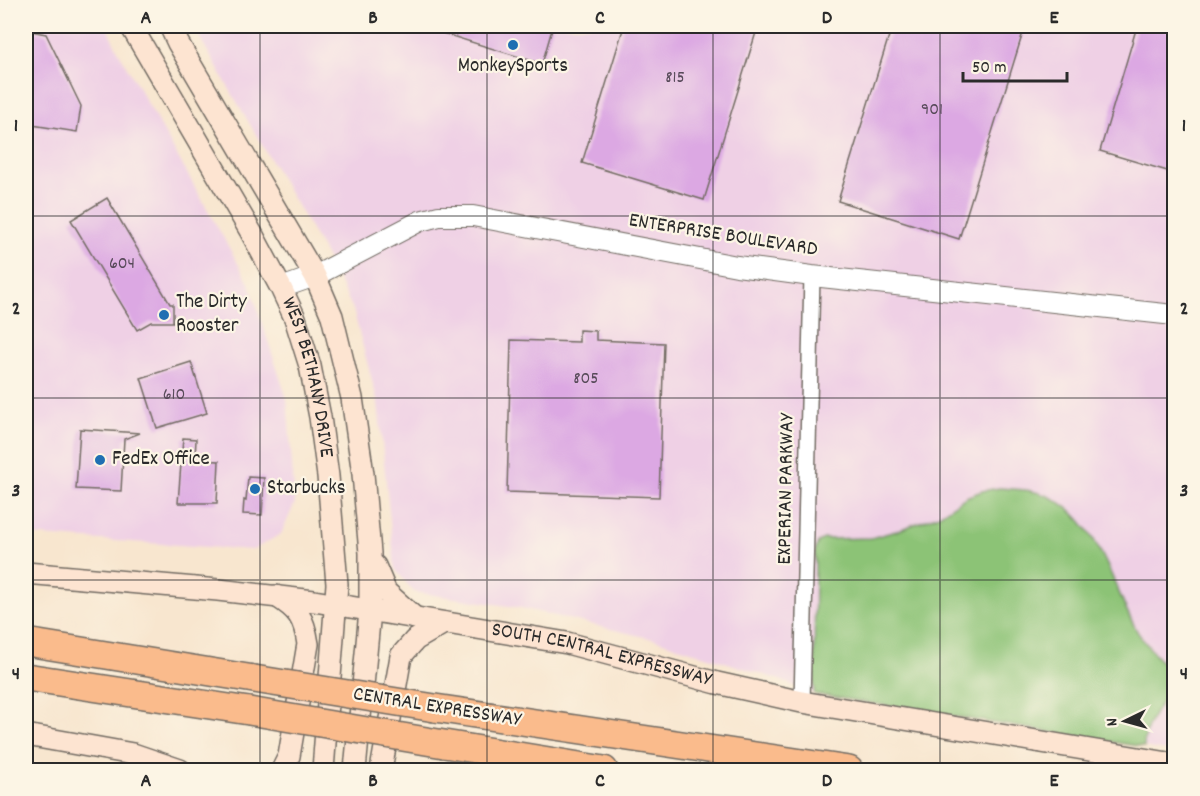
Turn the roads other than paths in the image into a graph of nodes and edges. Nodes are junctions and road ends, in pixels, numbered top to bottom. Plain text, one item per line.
1 (170, 26) edge
2 (136, 27) edge
3 (315, 276) junction
4 (812, 276) junction
5 (281, 288) junction
6 (1174, 315) edge
7 (370, 554) junction
8 (26, 573) edge
9 (276, 596) junction
10 (337, 606) junction
11 (370, 611) junction
12 (415, 619) junction
13 (26, 622) edge
14 (444, 623) junction
15 (26, 642) edge
16 (57, 647) junction
17 (26, 677) edge
18 (802, 702) junction
19 (26, 735) edge
20 (1174, 764) edge
21 (180, 771) edge
22 (282, 771) edge
23 (323, 771) edge
24 (355, 771) edge
25 (381, 771) edge
26 (604, 771) edge
27 (849, 771) edge

1 - 3 main road, WEST BETHANY DRIVE
2 - 5 main road, WEST BETHANY DRIVE
3 - 4 street, ENTERPRISE BOULEVARD
3 - 5 street, ENTERPRISE BOULEVARD
3 - 7 main road, WEST BETHANY DRIVE
4 - 6 street, ENTERPRISE BOULEVARD
4 - 18 street, EXPERIAN PARKWAY
5 - 10 main road, WEST BETHANY DRIVE
7 - 11 main road, WEST BETHANY DRIVE
7 - 12 main road
8 - 9 main road, SOUTH CENTRAL EXPRESSWAY
9 - 10 main road, SOUTH CENTRAL EXPRESSWAY
9 - 22 main road
10 - 11 main road, SOUTH CENTRAL EXPRESSWAY
10 - 23 main road, WEST BETHANY DRIVE
11 - 12 main road, SOUTH CENTRAL EXPRESSWAY
11 - 24 main road, WEST BETHANY DRIVE
12 - 14 main road, SOUTH CENTRAL EXPRESSWAY
13 - 16 highway
14 - 18 main road, SOUTH CENTRAL EXPRESSWAY
14 - 25 main road
15 - 16 highway, CENTRAL EXPRESSWAY
16 - 27 highway, CENTRAL EXPRESSWAY, bridge
17 - 26 highway, CENTRAL EXPRESSWAY, bridge
18 - 20 main road, SOUTH CENTRAL EXPRESSWAY
19 - 21 main road

